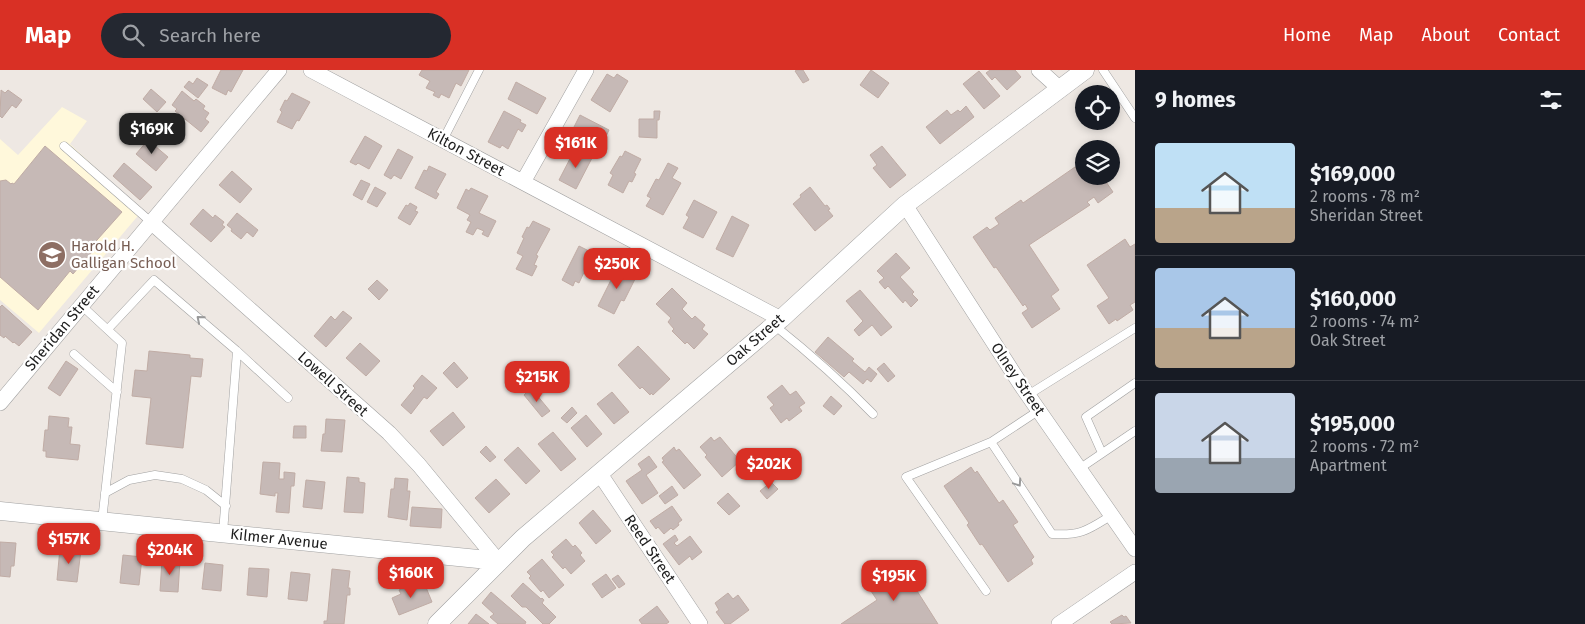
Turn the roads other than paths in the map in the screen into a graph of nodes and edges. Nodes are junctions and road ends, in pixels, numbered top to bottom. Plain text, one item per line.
1 (279, 70) edge
2 (311, 70) edge
3 (479, 70) edge
4 (586, 70) edge
5 (1039, 70) edge
6 (1085, 70) edge
7 (1103, 70) edge
8 (1060, 88) junction
9 (1135, 118) edge
10 (443, 140) junction
11 (64, 146) dead end
12 (523, 182) junction
13 (906, 205) junction
14 (151, 222) junction
15 (82, 306) junction
16 (777, 322) junction
17 (1135, 328) edge
18 (108, 329) junction
19 (237, 351) junction
20 (74, 354) dead end
21 (1135, 382) edge
22 (117, 392) junction
23 (1028, 395) junction
24 (288, 398) dead end
25 (0, 403) edge
26 (1038, 410) junction
27 (874, 414) dead end
28 (1135, 431) edge
29 (991, 442) junction
30 (1102, 453) junction
31 (1079, 469) junction
32 (600, 474) junction
33 (105, 493) junction
34 (226, 506) junction
35 (0, 511) edge
36 (1112, 515) junction
37 (102, 521) junction
38 (222, 534) junction
39 (1135, 549) edge
40 (498, 561) junction
41 (1135, 572) edge
42 (986, 591) dead end
43 (437, 624) edge
44 (700, 624) edge
45 (1059, 624) edge

1 - 14 street, Sheridan Street
2 - 10 street, Kilton Street
3 - 10 lane
4 - 12 street
5 - 8 street
6 - 8 street, Oak Street
7 - 9 lane
8 - 13 street, Oak Street
10 - 12 street, Kilton Street
11 - 14 lane
12 - 16 street, Kilton Street
13 - 16 street, Oak Street
13 - 23 street, Olney Street
14 - 15 street, Sheridan Street
14 - 40 street, Lowell Street
15 - 18 lane
15 - 25 street, Sheridan Street
16 - 27 lane
16 - 32 street, Oak Street
17 - 23 lane
19 -> 18 lane
18 - 22 lane
19 - 24 lane
19 - 34 lane
20 - 22 lane
21 - 30 lane
22 - 33 lane
23 - 26 street, Olney Street
26 - 29 lane
26 - 31 street, Olney Street
28 - 30 lane
29 -> 36 lane
29 - 42 lane
30 - 31 lane
31 - 36 street, Olney Street
32 - 40 street, Oak Street
32 - 44 street, Reed Street
33 - 34 lane
33 - 37 lane
34 - 38 lane
35 - 37 street, Kilmer Avenue
36 - 39 street, Olney Street
37 - 38 street, Kilmer Avenue
38 - 40 street, Kilmer Avenue
40 - 43 street, Oak Street
41 - 45 street

